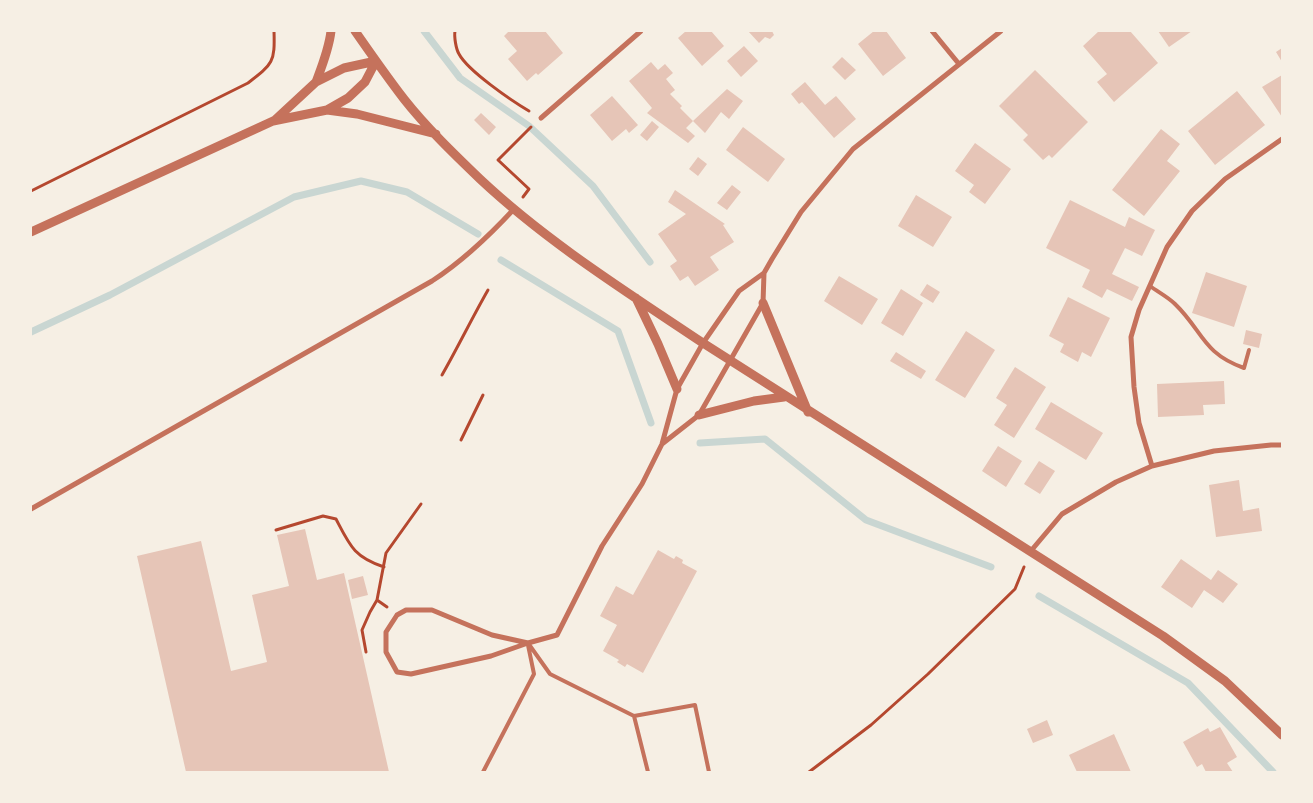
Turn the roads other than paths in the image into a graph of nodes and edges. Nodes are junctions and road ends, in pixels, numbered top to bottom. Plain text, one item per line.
1 (330, 31) edge
2 (355, 31) edge
3 (641, 31) edge
4 (932, 31) edge
5 (1002, 31) edge
6 (376, 61) junction
7 (959, 64) junction
8 (316, 82) junction
9 (327, 110) junction
10 (541, 118) road end
11 (273, 121) junction
12 (437, 135) junction
13 (1282, 139) edge
14 (514, 208) junction
15 (31, 232) edge
16 (764, 274) junction
17 (1150, 286) junction
18 (636, 298) junction
19 (763, 304) junction
20 (703, 344) junction
21 (1249, 350) dead end
22 (730, 361) junction
23 (677, 389) junction
24 (784, 397) junction
25 (808, 412) junction
26 (699, 415) junction
27 (662, 444) junction
28 (1282, 445) edge
29 (1152, 466) junction
30 (31, 509) edge
31 (1030, 552) junction
32 (528, 643) junction
33 (634, 716) junction
34 (1282, 735) edge
35 (484, 771) edge
36 (648, 772) edge
37 (709, 772) edge

1 - 8 street
2 - 6 street
3 - 10 street
4 - 7 street
5 - 7 street
6 - 8 street
6 - 9 street
6 - 12 street
7 - 16 street
8 - 11 street
9 - 11 street
9 - 12 street
11 - 15 street
12 - 14 street
13 - 17 street
14 - 18 street
14 - 30 street
16 - 19 street
16 - 20 street
17 - 21 lane
17 - 29 street
18 - 20 street
18 - 23 street
19 - 22 street
19 - 25 street
20 - 22 street
20 - 23 street
22 - 24 street
22 - 26 street
23 - 27 street
24 - 25 street
24 - 26 street
25 - 31 street
26 - 27 street
27 - 32 street
28 - 29 street
29 - 31 street
31 - 34 street
32 - 32 street
32 - 33 lane
32 - 35 lane
33 - 36 lane
33 - 37 lane

